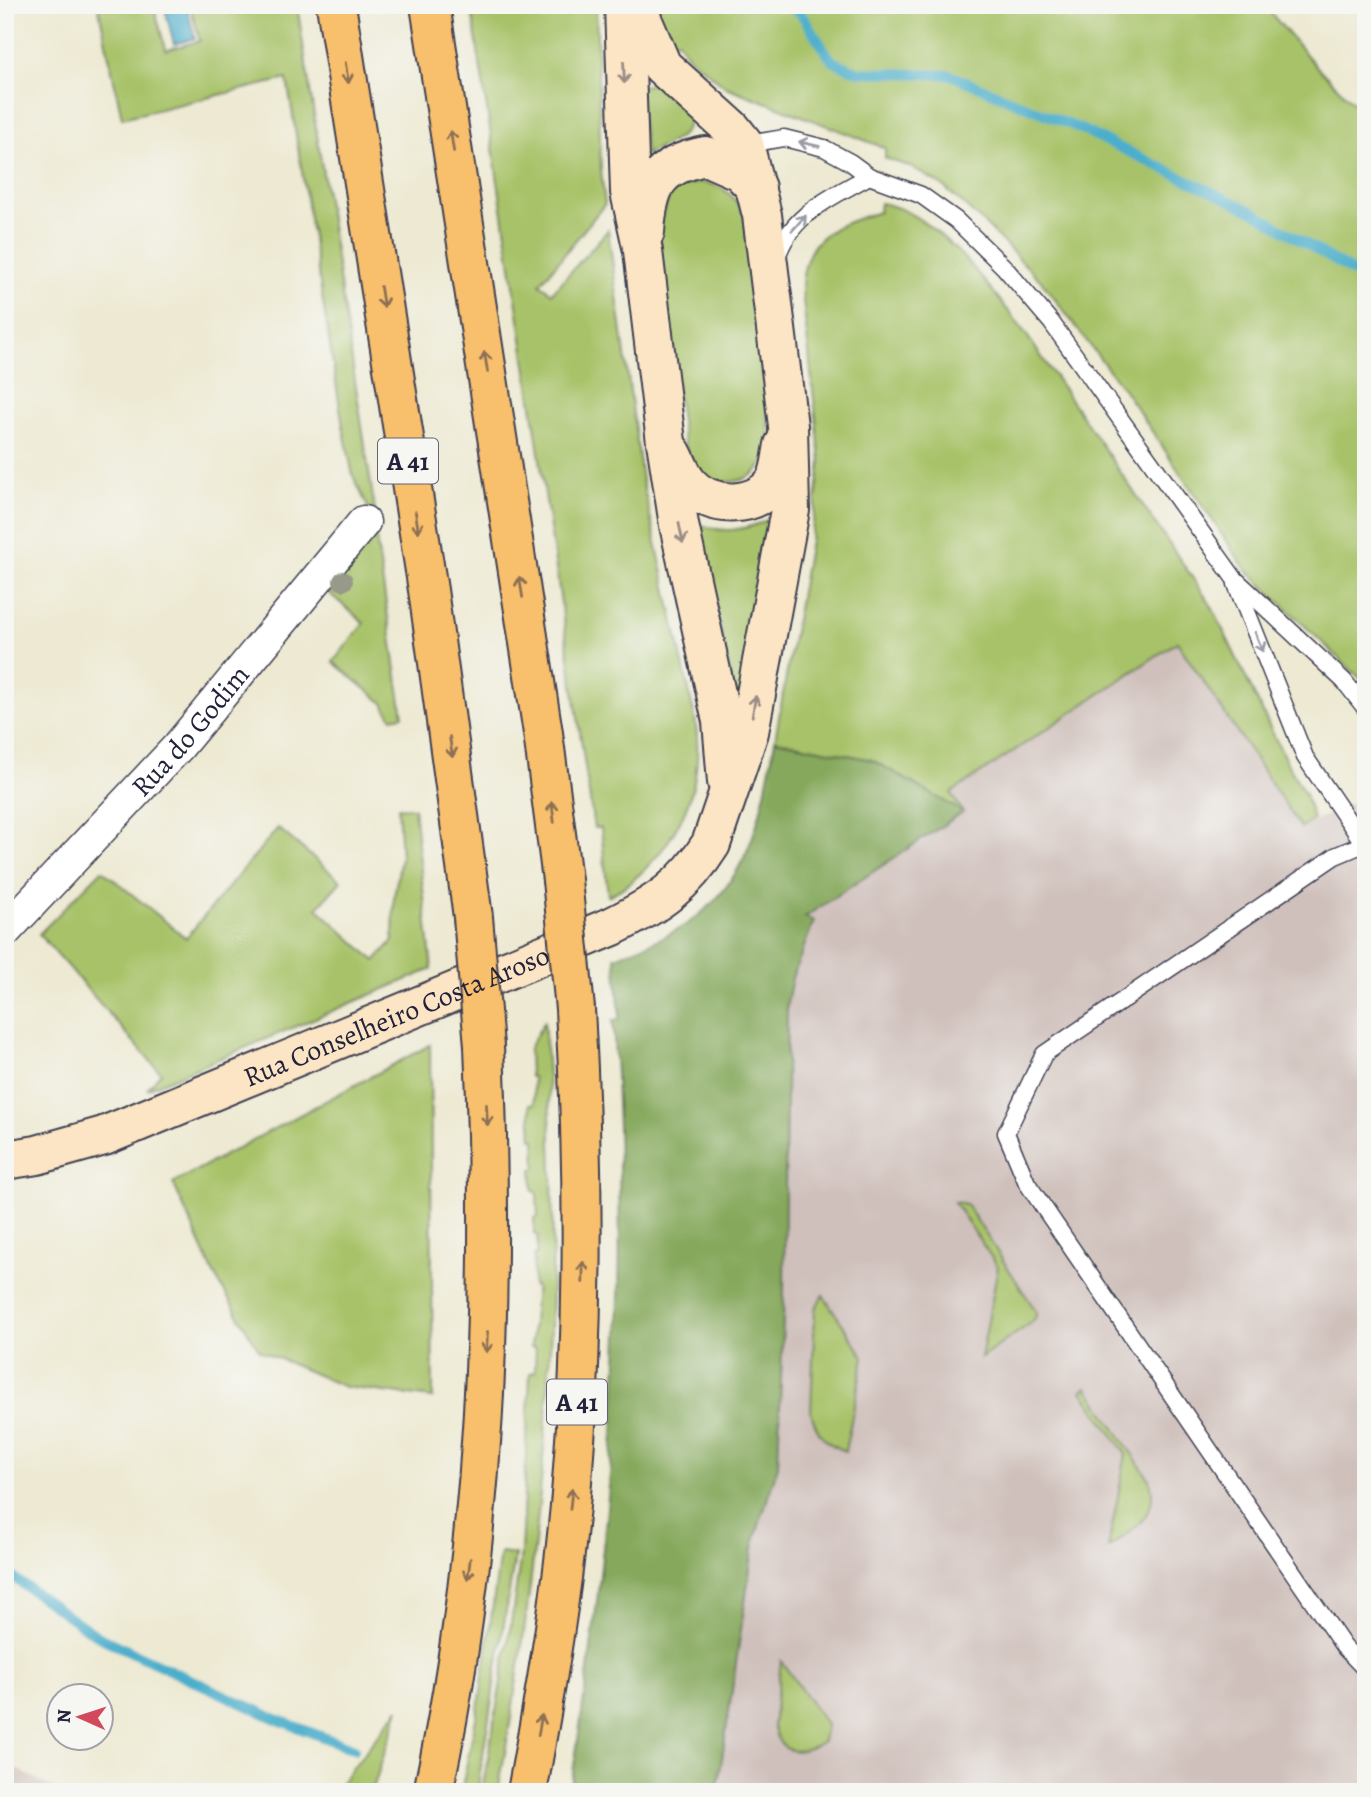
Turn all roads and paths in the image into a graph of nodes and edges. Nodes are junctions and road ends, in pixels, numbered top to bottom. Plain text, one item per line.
1 (336, 5) edge
2 (430, 5) edge
3 (624, 5) edge
4 (636, 5) edge
5 (744, 144) junction
6 (706, 156) junction
7 (869, 176) junction
8 (756, 188) junction
9 (643, 251) junction
10 (770, 283) junction
11 (788, 426) junction
12 (666, 442) junction
13 (364, 522) dead end
14 (1234, 578) junction
15 (1366, 709) edge
16 (728, 795) junction
17 (1365, 844) edge
18 (5, 931) edge
19 (5, 1160) edge
20 (1366, 1670) edge
21 (433, 1792) edge
22 (527, 1792) edge

1 -> 21 highway, A 41, bridge
22 -> 2 highway, A 41, bridge
3 -> 9 main road, Rua Conselheiro Costa Aroso
4 - 5 main road, Rua Conselheiro Costa Aroso
5 - 6 lane
7 -> 5 lane
5 - 8 main road, Rua Conselheiro Costa Aroso
6 - 8 main road
6 - 9 main road, Rua Conselheiro Costa Aroso
10 -> 7 lane
7 - 14 lane
8 - 10 main road, Rua Conselheiro Costa Aroso
9 - 12 main road, Rua Conselheiro Costa Aroso
10 - 11 main road, Rua Conselheiro Costa Aroso
11 - 12 main road, Rua Conselheiro Costa Aroso
16 -> 11 main road, Rua Conselheiro Costa Aroso
12 -> 16 main road, Rua Conselheiro Costa Aroso
13 - 18 street, Rua do Godim
14 - 15 lane
14 -> 17 lane
16 - 19 main road, Rua Conselheiro Costa Aroso
17 - 20 lane

